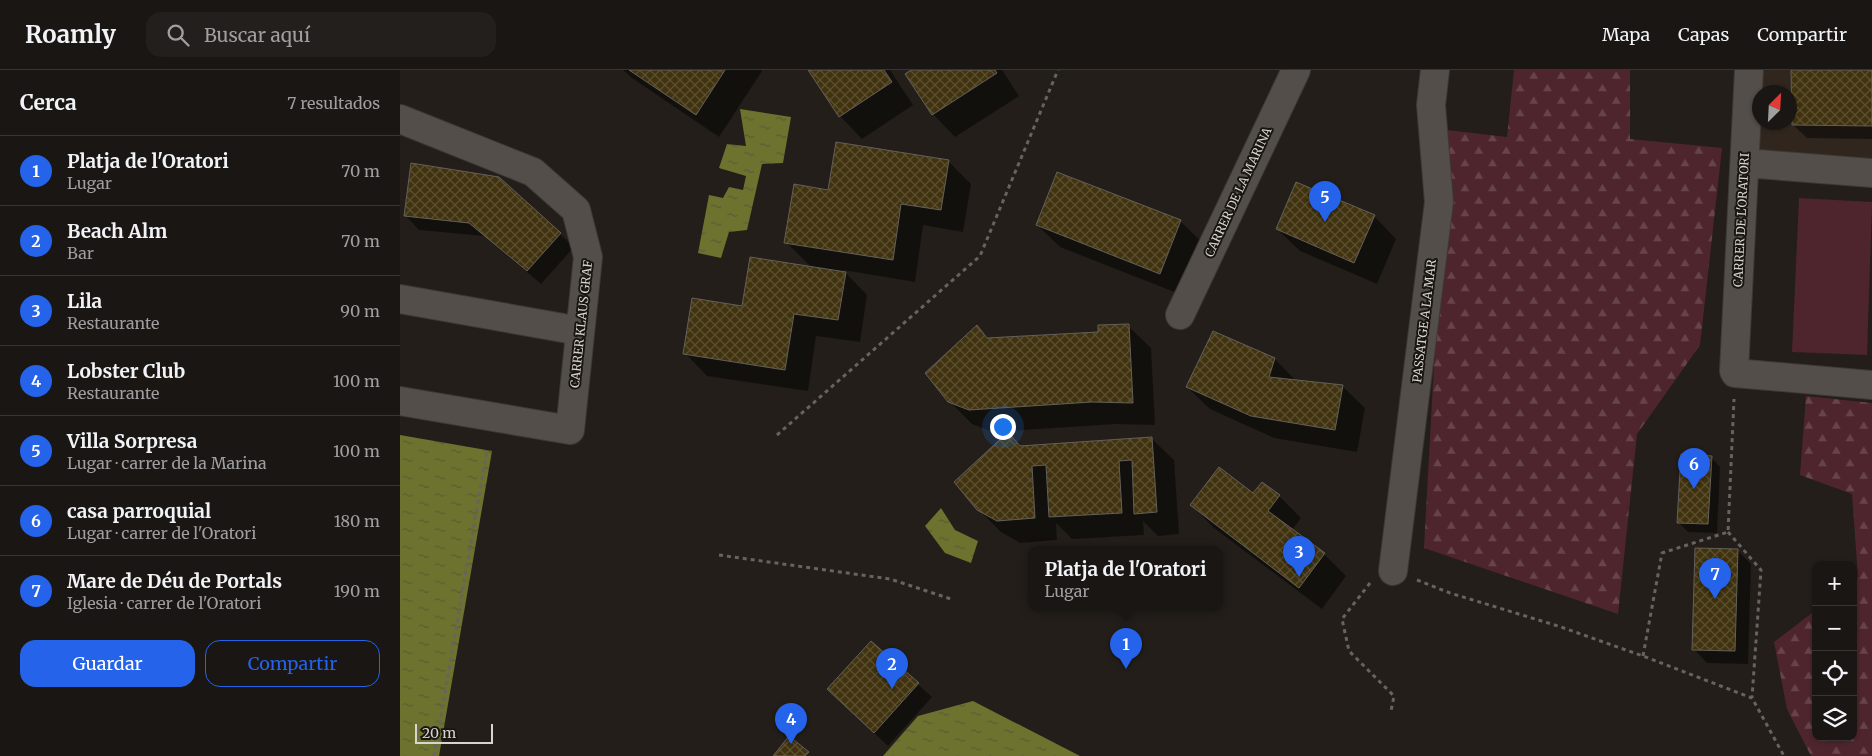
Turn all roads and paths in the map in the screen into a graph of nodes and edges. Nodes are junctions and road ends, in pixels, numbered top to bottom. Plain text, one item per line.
1 (1058, 70) edge
2 (1296, 70) edge
3 (1435, 70) edge
4 (1749, 70) edge
5 (400, 119) edge
6 (1745, 163) junction
7 (1872, 173) edge
8 (400, 299) edge
9 (1180, 315) dead end
10 (580, 331) junction
11 (1734, 372) junction
12 (1872, 385) edge
13 (400, 401) edge
14 (777, 435) dead end
15 (487, 450) dead end
16 (1728, 532) junction
17 (719, 555) dead end
18 (1393, 571) junction
19 (954, 600) dead end
20 (1643, 656) junction
21 (1752, 698) junction
22 (1391, 711) dead end
23 (434, 756) edge
24 (1784, 756) edge

1 - 14 path
2 - 9 street, CARRER DE LA MARINA
3 - 18 street, PASSATGE A LA MAR
4 - 6 street, CARRER DE L'ORATORI
5 - 10 street, CARRER KLAUS GRAF
6 - 7 street
6 - 11 street, CARRER DE L'ORATORI
8 - 10 street
10 - 13 street, CARRER KLAUS GRAF
11 - 12 street
11 - 16 path
15 - 23 path
16 - 20 path
16 - 21 path
17 - 19 path
18 - 20 path
18 - 22 path
20 - 21 path
21 - 24 path

